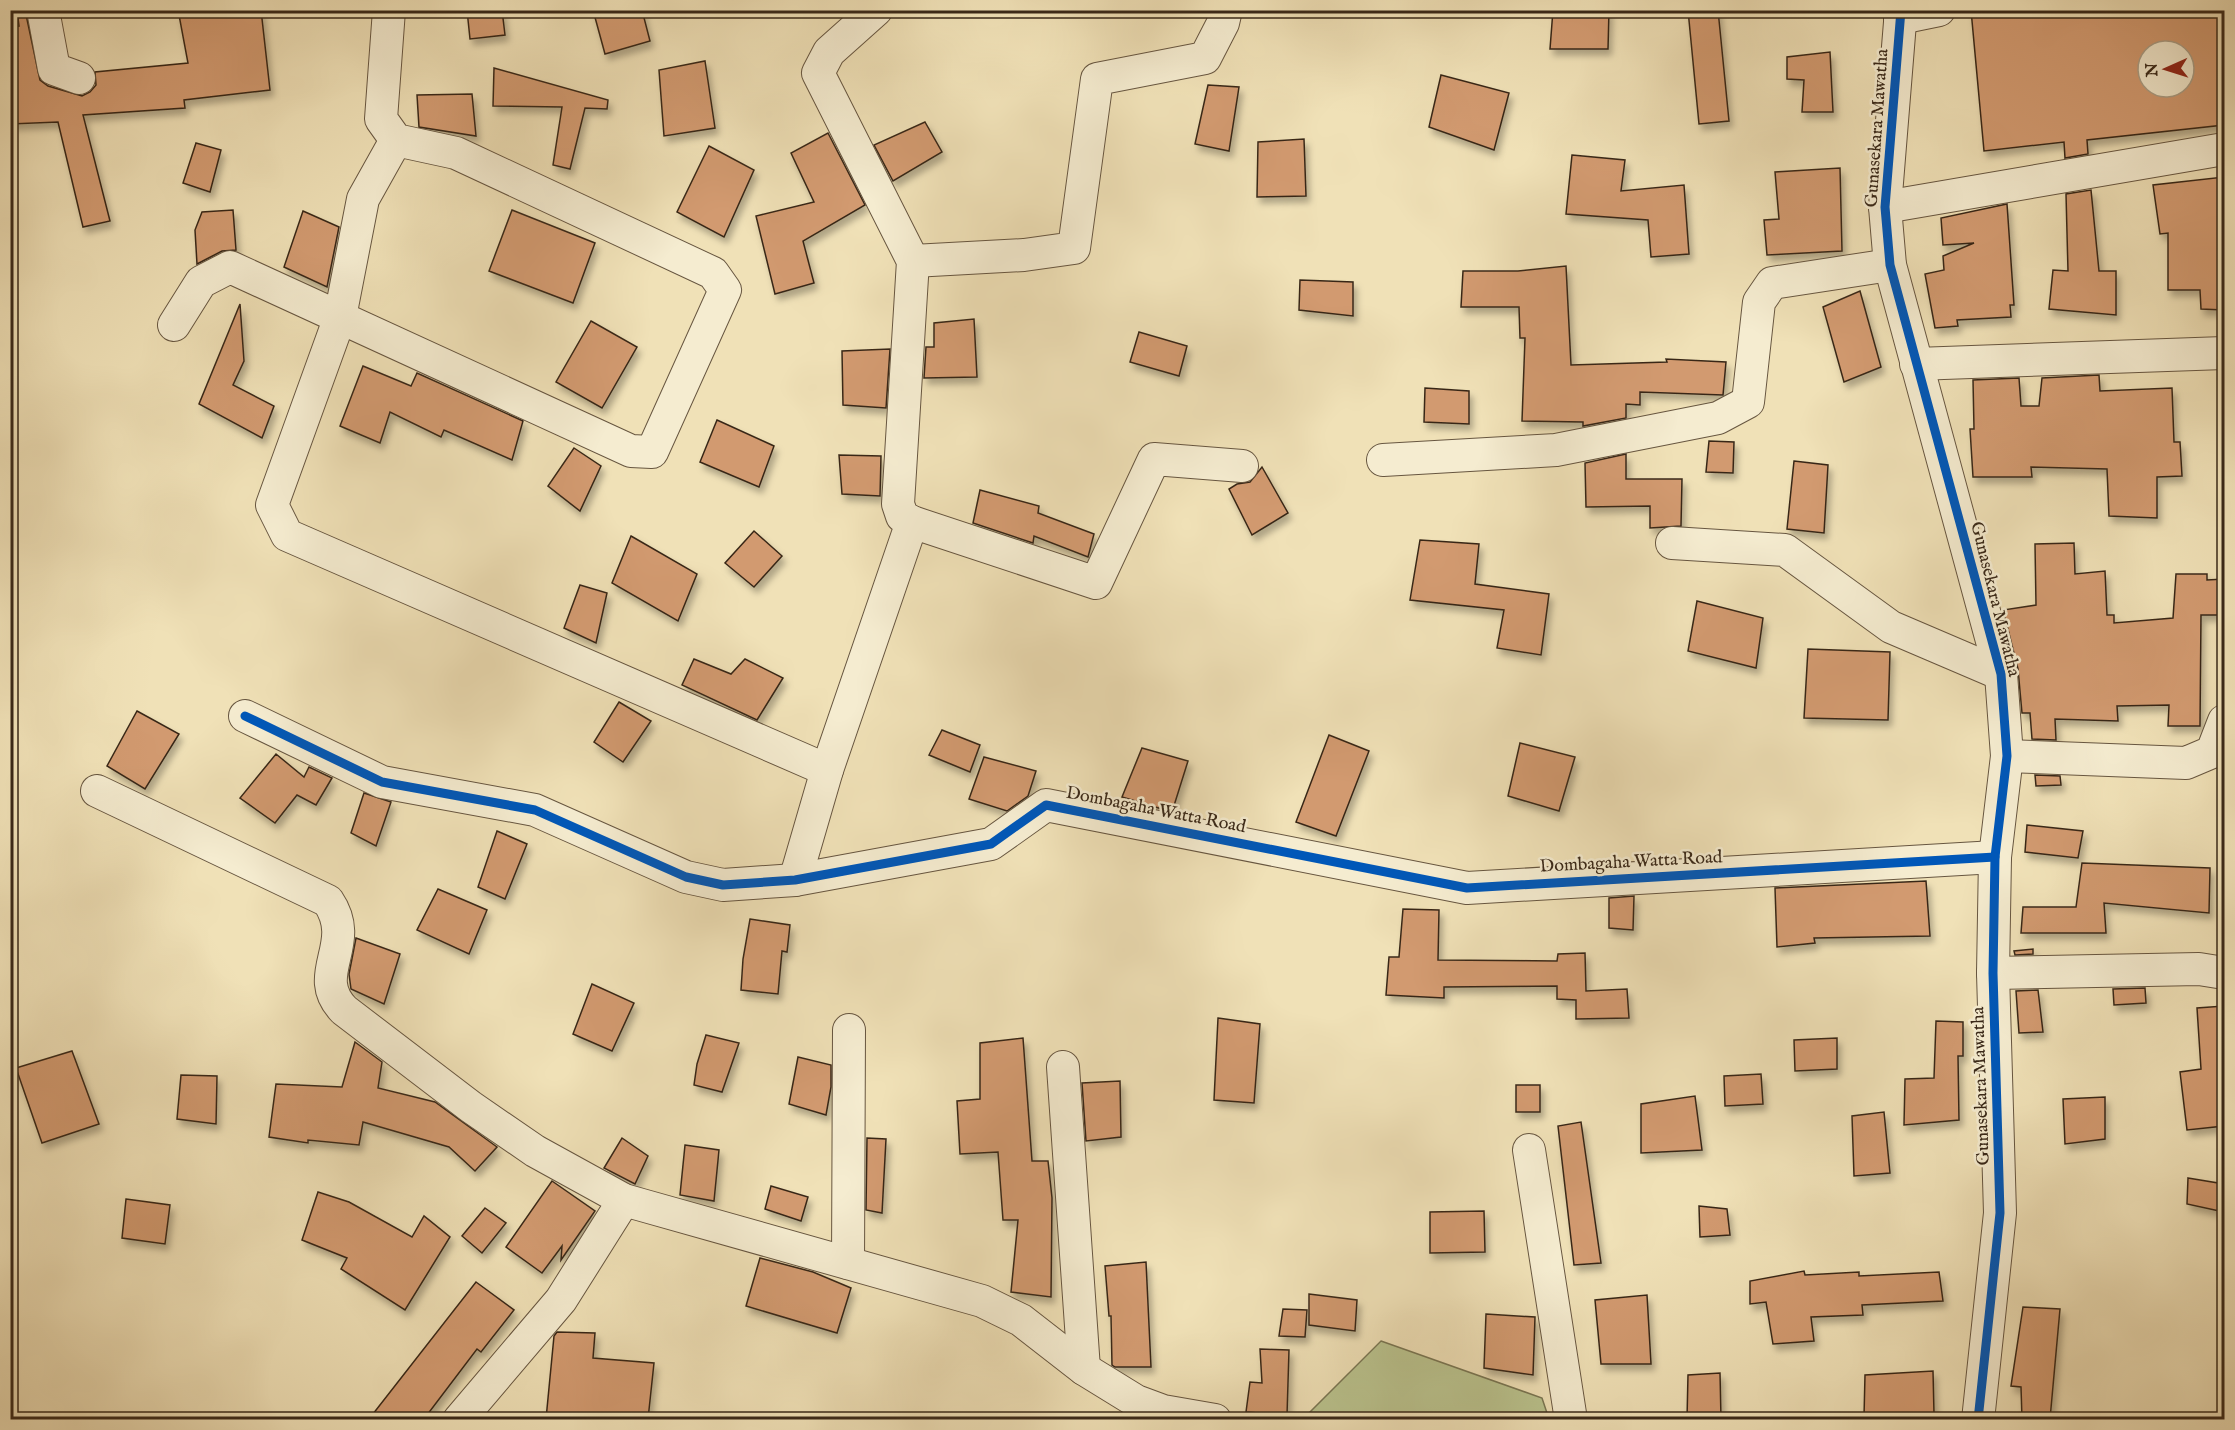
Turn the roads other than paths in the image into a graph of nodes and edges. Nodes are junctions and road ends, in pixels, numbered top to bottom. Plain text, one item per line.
1 (43, 10) edge
2 (389, 10) edge
3 (876, 10) edge
4 (1226, 10) edge
5 (1940, 10) edge
6 (1900, 14) edge
7 (79, 78) dead end
8 (396, 140) junction
9 (2224, 149) edge
10 (1885, 207) junction
11 (913, 261) junction
12 (1890, 265) junction
13 (340, 317) junction
14 (174, 324) dead end
15 (2224, 353) edge
16 (1916, 364) junction
17 (1383, 460) dead end
18 (1242, 466) dead end
19 (912, 522) junction
20 (1672, 543) dead end
21 (2001, 674) junction
22 (245, 716) dead end
23 (2224, 721) edge
24 (2007, 756) junction
25 (827, 770) junction
26 (98, 792) dead end
27 (1995, 857) junction
28 (795, 880) junction
29 (1993, 973) junction
30 (2224, 973) edge
31 (849, 1030) dead end
32 (1063, 1066) dead end
33 (1529, 1150) dead end
34 (624, 1200) junction
35 (848, 1263) junction
36 (1084, 1369) junction
37 (459, 1419) edge
38 (1215, 1419) edge
39 (1571, 1419) edge
40 (1978, 1419) edge

1 - 7 street
2 - 8 street
3 - 11 street
4 - 11 street
5 - 6 street
6 - 10 street, Gunasekara Mawatha
8 - 13 street
8 - 13 street
9 - 10 street
10 - 12 street, Gunasekara Mawatha
11 - 19 street
12 - 16 street, Gunasekara Mawatha
12 - 17 street
13 - 14 street
13 - 25 street
15 - 16 street
16 - 21 street, Gunasekara Mawatha
18 - 19 street
19 - 25 street
20 - 21 street
21 - 24 street, Gunasekara Mawatha
22 - 28 street, Dombagaha Watta Road
23 - 24 street
24 - 27 street, Gunasekara Mawatha
25 - 28 street
26 - 34 street
27 - 28 street, Dombagaha Watta Road
27 - 29 street, Gunasekara Mawatha
29 - 30 street
29 - 40 street, Gunasekara Mawatha
31 - 35 street
32 - 36 street
33 - 39 street
34 - 35 street
34 - 37 street
35 - 36 street
36 - 38 street

